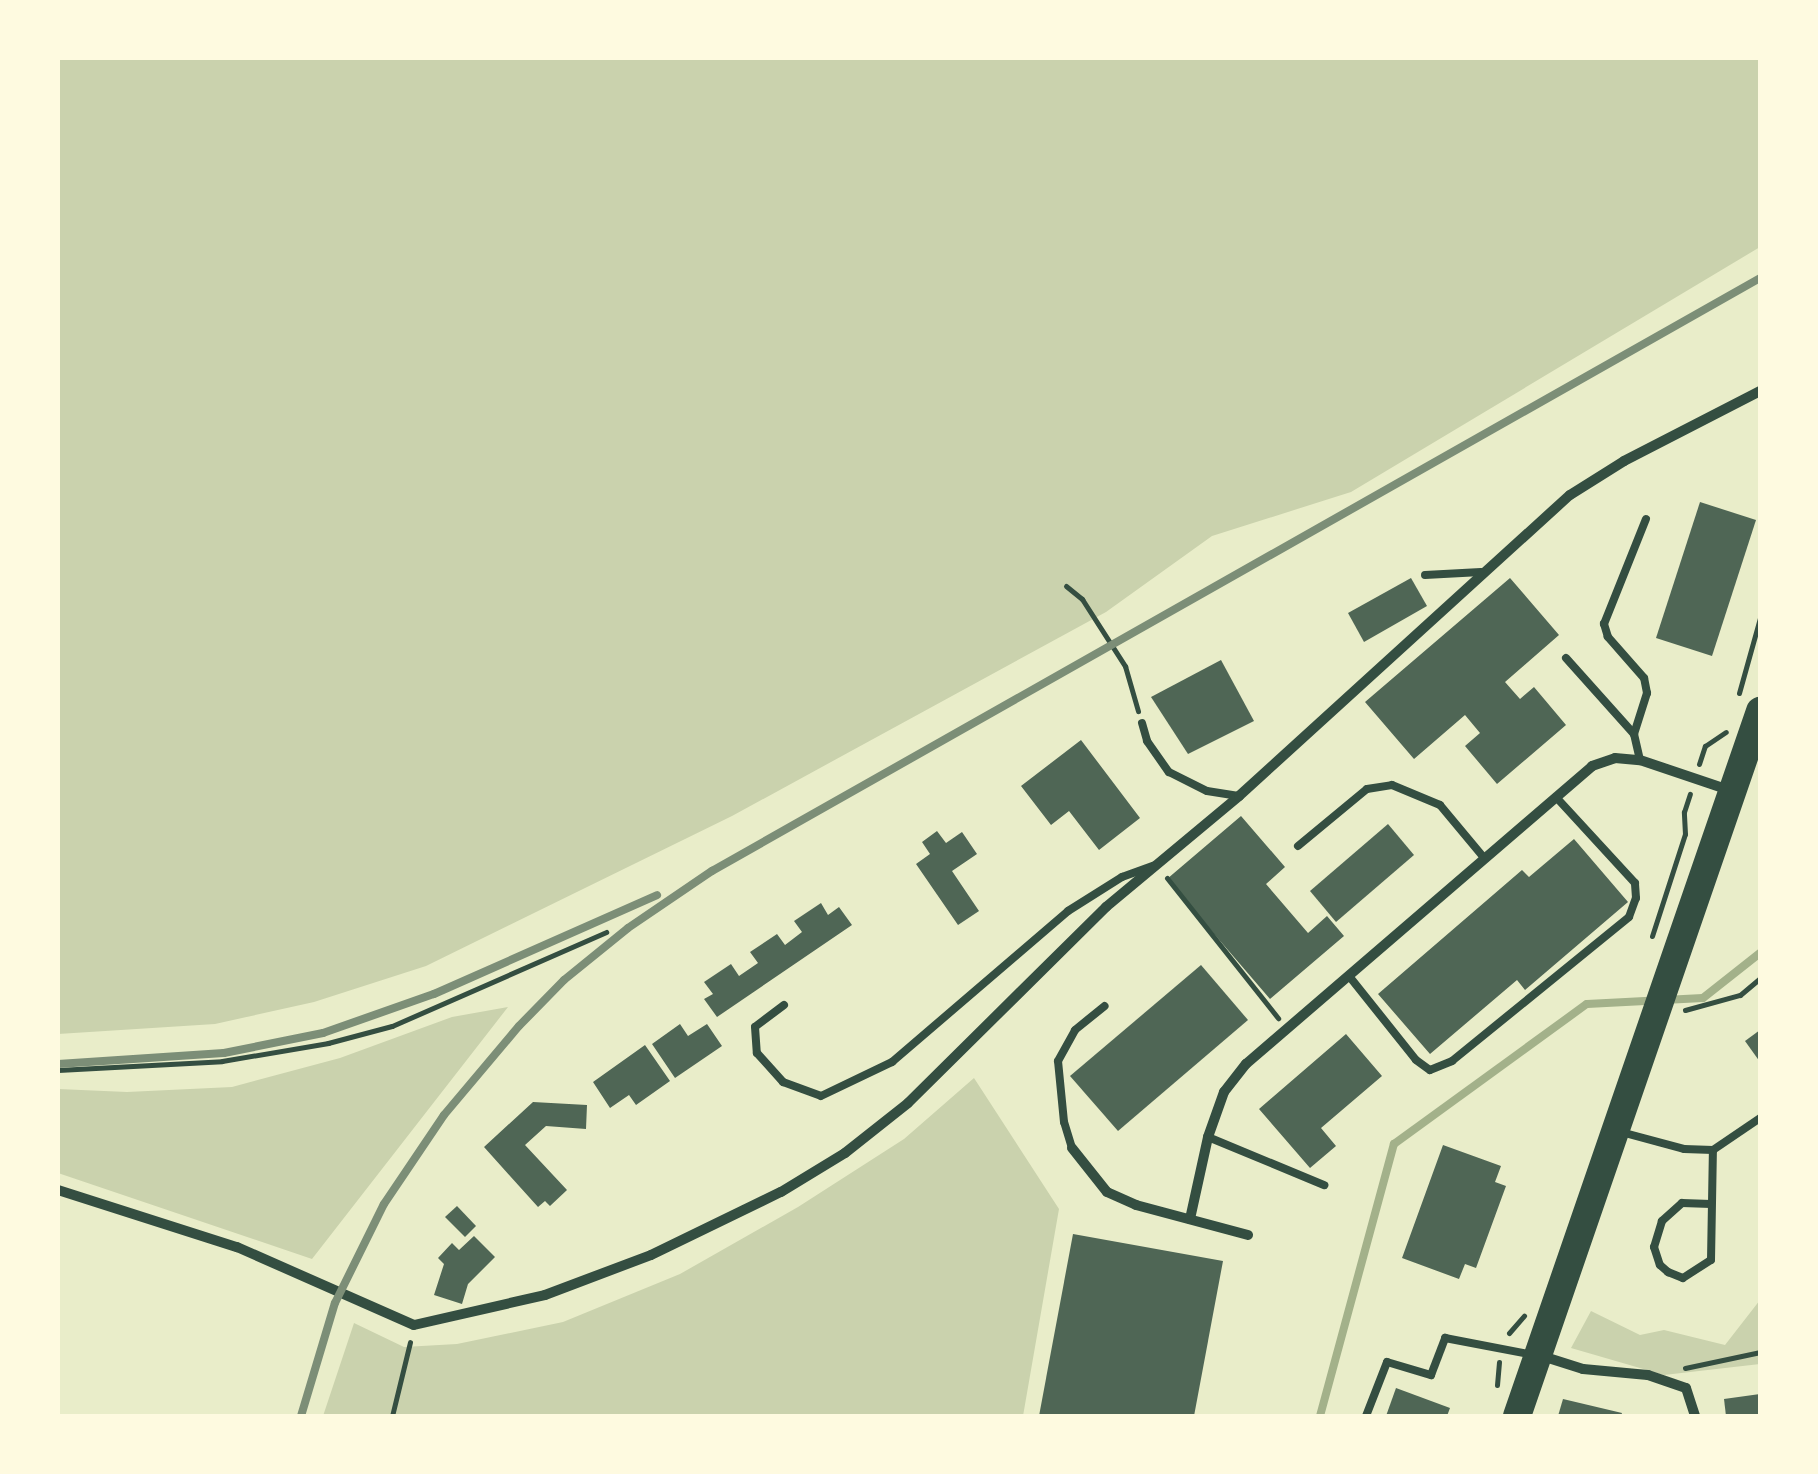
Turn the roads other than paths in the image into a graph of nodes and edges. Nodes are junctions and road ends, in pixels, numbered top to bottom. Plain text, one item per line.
1 (1760, 391) edge
2 (1646, 519) dead end
3 (1481, 572) junction
4 (1424, 575) dead end
5 (1566, 658) dead end
6 (1760, 711) edge
7 (1142, 723) road end
8 (1634, 734) junction
9 (1640, 760) junction
10 (1733, 791) junction
11 (1238, 796) junction
12 (1556, 797) junction
13 (1298, 846) dead end
14 (1485, 859) junction
15 (1154, 864) junction
16 (1350, 976) junction
17 (784, 1005) dead end
18 (1105, 1006) dead end
19 (1760, 1118) edge
20 (1616, 1130) junction
21 (1208, 1138) junction
22 (1072, 1148) joint
23 (1713, 1150) junction
24 (1324, 1185) dead end
25 (58, 1190) edge
26 (1711, 1204) junction
27 (1190, 1219) junction
28 (1248, 1234) dead end
29 (1538, 1355) junction
30 (1366, 1416) edge
31 (1518, 1416) edge
32 (1696, 1416) edge

1 - 3 street
2 - 8 lane
3 - 4 lane
3 - 11 street
5 - 8 lane
6 - 10 highway
7 - 11 lane
8 - 9 lane
9 - 10 street
9 - 12 street
10 - 20 highway
11 - 15 street
12 - 14 street
12 - 16 lane
13 - 14 lane
14 - 16 street
15 - 17 lane
15 - 25 street
16 - 21 street
18 - 22 lane
19 - 23 lane
20 - 23 lane
20 - 29 highway
21 - 24 lane
21 - 27 street
22 - 27 street
23 - 26 lane
26 - 26 lane
27 - 28 street
29 - 30 lane
29 - 31 highway
29 - 32 street

